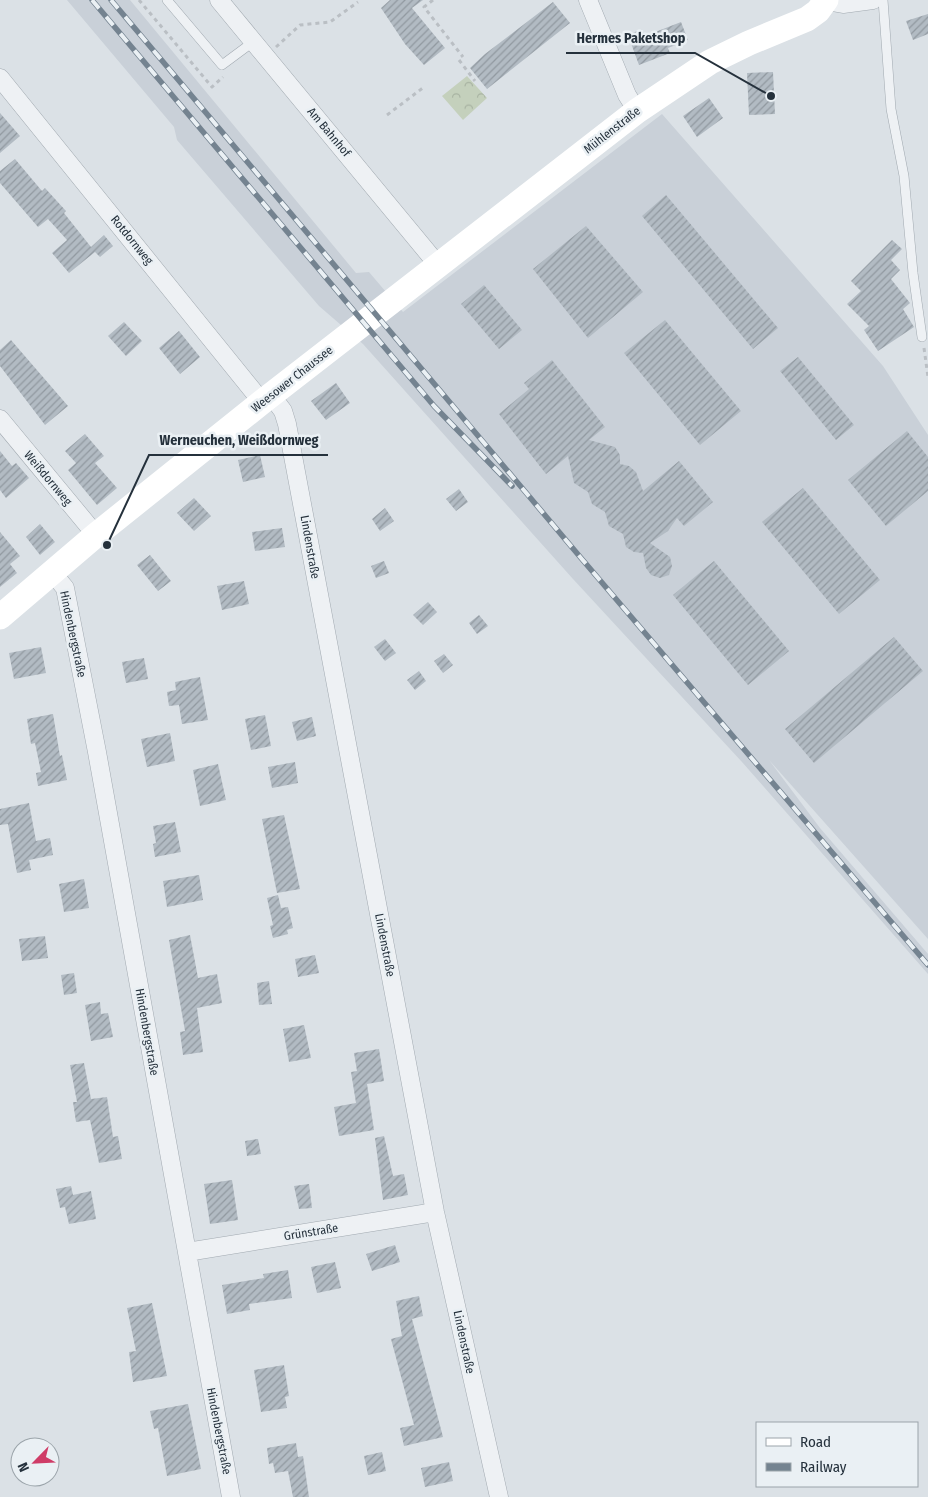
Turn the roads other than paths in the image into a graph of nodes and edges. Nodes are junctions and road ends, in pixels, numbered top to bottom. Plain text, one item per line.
1 (167, 0) edge
2 (218, 0) edge
3 (588, 0) edge
4 (826, 0) edge
5 (873, 0) edge
6 (882, 0) edge
7 (253, 42) junction
8 (0, 78) edge
9 (636, 111) junction
10 (438, 265) junction
11 (375, 313) joint
12 (922, 337) road end
13 (267, 399) junction
14 (0, 420) edge
15 (96, 535) junction
16 (52, 572) junction
17 (0, 617) edge
18 (435, 1212) junction
19 (186, 1252) junction
20 (231, 1497) edge
21 (499, 1497) edge

1 - 7 lane
2 - 7 street, Am Bahnhof
3 - 9 street
4 - 5 street, Mühlenstraße
4 - 9 main road, Mühlenstraße
6 - 12 lane
7 - 10 street, Am Bahnhof
8 - 13 street, Rotdornweg
9 - 10 main road, Mühlenstraße
10 - 11 main road, Mühlenstraße
11 - 13 main road, Weesower Chaussee
13 - 15 main road, Weesower Chaussee
13 - 18 street, Lindenstraße
14 - 15 street, Weißdornweg
15 - 16 main road, Weesower Chaussee
16 - 17 main road, Weesower Chaussee
16 - 19 street, Hindenbergstraße
18 - 19 street, Grünstraße
18 - 21 street, Lindenstraße
19 - 20 street, Hindenbergstraße

